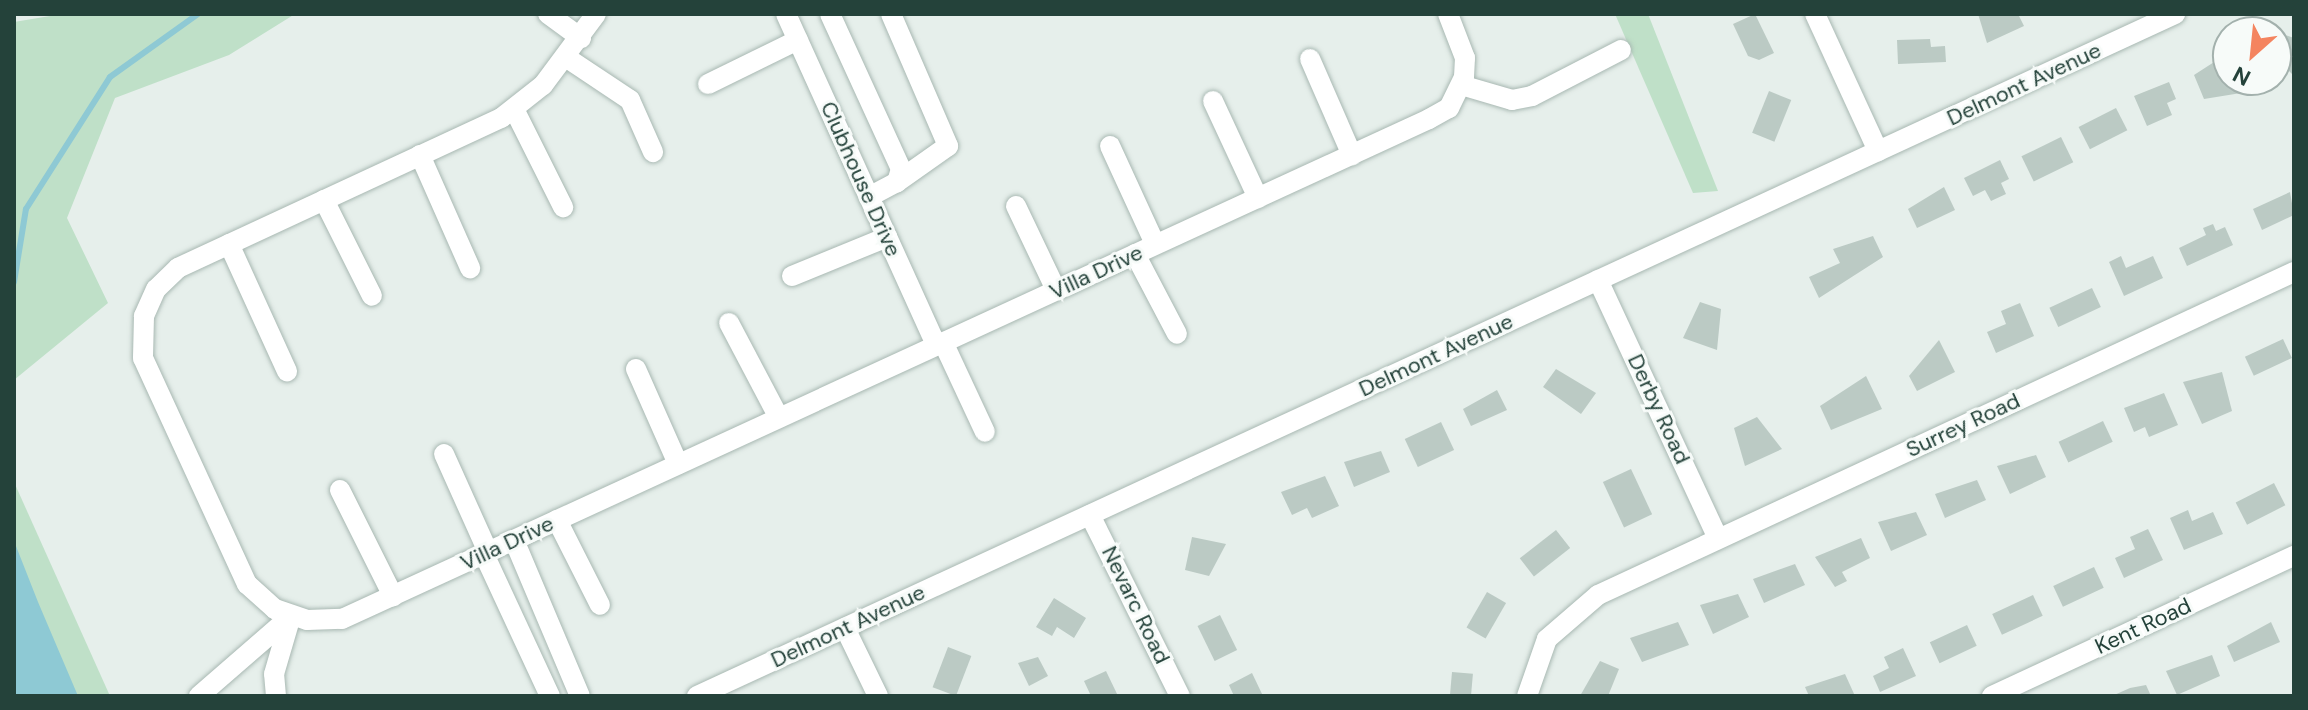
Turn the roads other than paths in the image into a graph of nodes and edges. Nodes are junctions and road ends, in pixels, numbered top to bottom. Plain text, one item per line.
1 (548, 14) edge
2 (596, 14) edge
3 (786, 14) edge
4 (830, 14) edge
5 (891, 14) edge
6 (1815, 14) edge
7 (2175, 14) edge
8 (1450, 15) edge
9 (581, 38) junction
10 (798, 40) junction
11 (1621, 50) dead end
12 (567, 58) junction
13 (1310, 59) dead end
14 (708, 84) dead end
15 (1461, 85) junction
16 (1213, 101) dead end
17 (514, 109) junction
18 (1110, 146) dead end
19 (1878, 151) junction
20 (653, 152) dead end
21 (420, 155) junction
22 (1352, 155) junction
23 (897, 182) junction
24 (869, 197) junction
25 (1258, 198) junction
26 (324, 200) junction
27 (1016, 206) dead end
28 (563, 207) dead end
29 (887, 237) junction
30 (229, 244) junction
31 (1155, 244) junction
32 (1135, 254) junction
33 (470, 268) dead end
34 (2294, 272) edge
35 (792, 276) dead end
36 (1598, 280) junction
37 (1056, 290) junction
38 (372, 296) dead end
39 (729, 323) dead end
40 (1177, 334) dead end
41 (939, 343) junction
42 (636, 369) dead end
43 (287, 371) dead end
44 (779, 418) junction
45 (985, 432) dead end
46 (444, 454) dead end
47 (678, 464) junction
48 (340, 490) dead end
49 (1090, 515) junction
50 (557, 520) junction
51 (1718, 539) junction
52 (514, 540) junction
53 (486, 553) junction
54 (2294, 556) edge
55 (393, 596) junction
56 (600, 605) dead end
57 (291, 616) junction
58 (845, 628) junction
59 (199, 696) edge
60 (276, 696) edge
61 (550, 696) edge
62 (580, 696) edge
63 (697, 696) edge
64 (878, 696) edge
65 (1180, 696) edge
66 (1527, 696) edge
67 (1992, 696) edge

1 - 9 street
2 - 9 street
3 - 10 street, Clubhouse Drive
4 - 23 street
5 - 23 street
6 - 19 street
7 - 19 street, Delmont Avenue
8 - 15 street
9 - 12 street
10 - 14 street
10 - 24 street, Clubhouse Drive
11 - 15 street
12 - 17 street
12 - 20 street
13 - 22 street
15 - 22 street, Villa Drive
16 - 25 street
17 - 21 street
17 - 28 street
18 - 31 street
19 - 36 street, Delmont Avenue
21 - 26 street
21 - 33 street
22 - 25 street, Villa Drive
23 - 24 street
24 - 29 street, Clubhouse Drive
25 - 31 street, Villa Drive
26 - 30 street
26 - 38 street
27 - 37 street
29 - 35 street
29 - 41 street, Clubhouse Drive
30 - 43 street
30 - 57 street
31 - 32 street, Villa Drive
32 - 37 street, Villa Drive
32 - 40 street
34 - 51 street, Surrey Road
36 - 49 street, Delmont Avenue
36 - 51 street, Derby Road
37 - 41 street, Villa Drive
39 - 44 street
41 - 44 street, Villa Drive
41 - 45 street, Clubhouse Drive
42 - 47 street
44 - 47 street, Villa Drive
46 - 53 street
47 - 50 street, Villa Drive
48 - 55 street
49 - 58 street, Delmont Avenue
49 - 65 street, Nevarc Road
50 - 52 street, Villa Drive
50 - 56 street
51 - 66 street, Surrey Road
52 - 53 street, Villa Drive
52 - 62 street
53 - 55 street, Villa Drive
53 - 61 street
54 - 67 street, Kent Road
55 - 57 street, Villa Drive
57 - 59 street
57 - 60 street
58 - 63 street, Delmont Avenue
58 - 64 street

